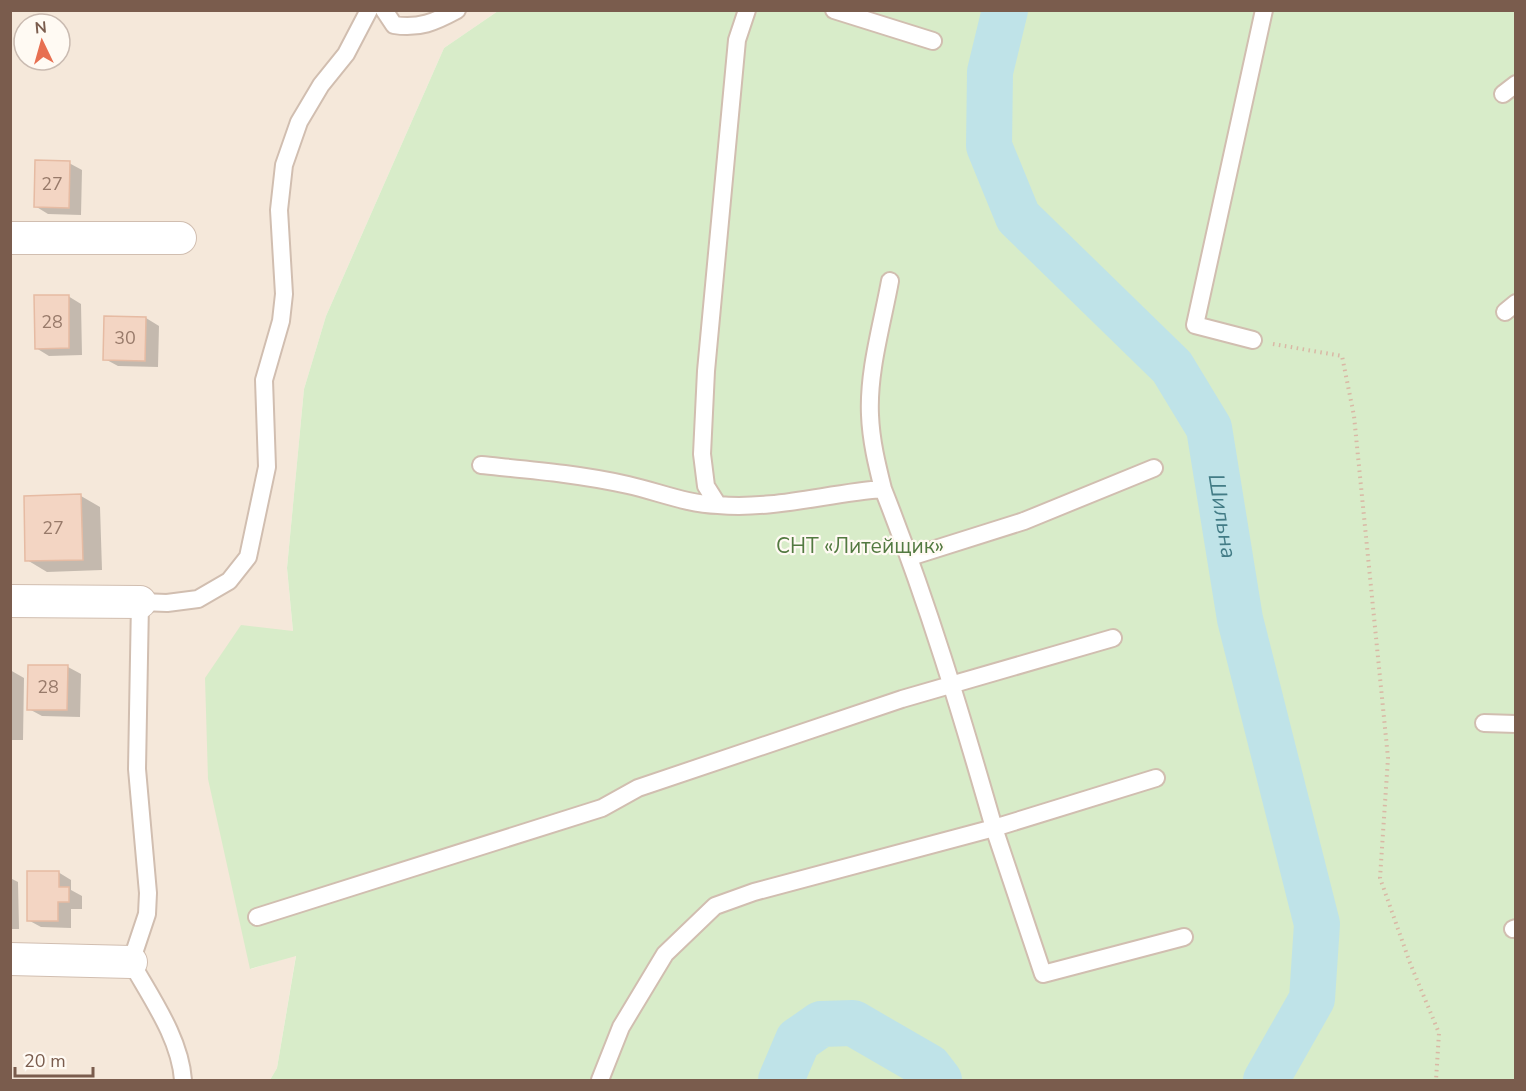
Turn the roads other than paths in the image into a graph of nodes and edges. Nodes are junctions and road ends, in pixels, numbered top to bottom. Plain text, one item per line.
1 (369, 10) edge
2 (384, 10) edge
3 (457, 10) edge
4 (747, 10) edge
5 (834, 10) edge
6 (1264, 10) edge
7 (933, 41) dead end
8 (10, 238) edge
9 (180, 238) dead end
10 (890, 281) dead end
11 (1253, 340) road end
12 (481, 465) dead end
13 (1154, 468) dead end
14 (883, 489) junction
15 (718, 505) junction
16 (910, 557) junction
17 (10, 601) edge
18 (140, 602) junction
19 (1113, 638) dead end
20 (954, 686) junction
21 (1484, 723) dead end
22 (1515, 724) edge
23 (1156, 778) dead end
24 (994, 828) junction
25 (257, 917) dead end
26 (1184, 937) dead end
27 (10, 959) edge
28 (131, 962) junction
29 (183, 1080) edge
30 (600, 1080) edge

1 - 18 lane
2 - 3 lane
4 - 15 lane
5 - 7 lane
6 - 11 lane
8 - 9 street
10 - 14 lane
12 - 15 lane
13 - 16 lane
14 - 15 lane
14 - 16 lane
16 - 20 lane
17 - 18 street
18 - 28 lane
19 - 20 lane
20 - 24 lane
20 - 25 lane
21 - 22 lane
23 - 24 lane
24 - 26 lane
24 - 30 lane
27 - 28 street
28 - 29 lane

